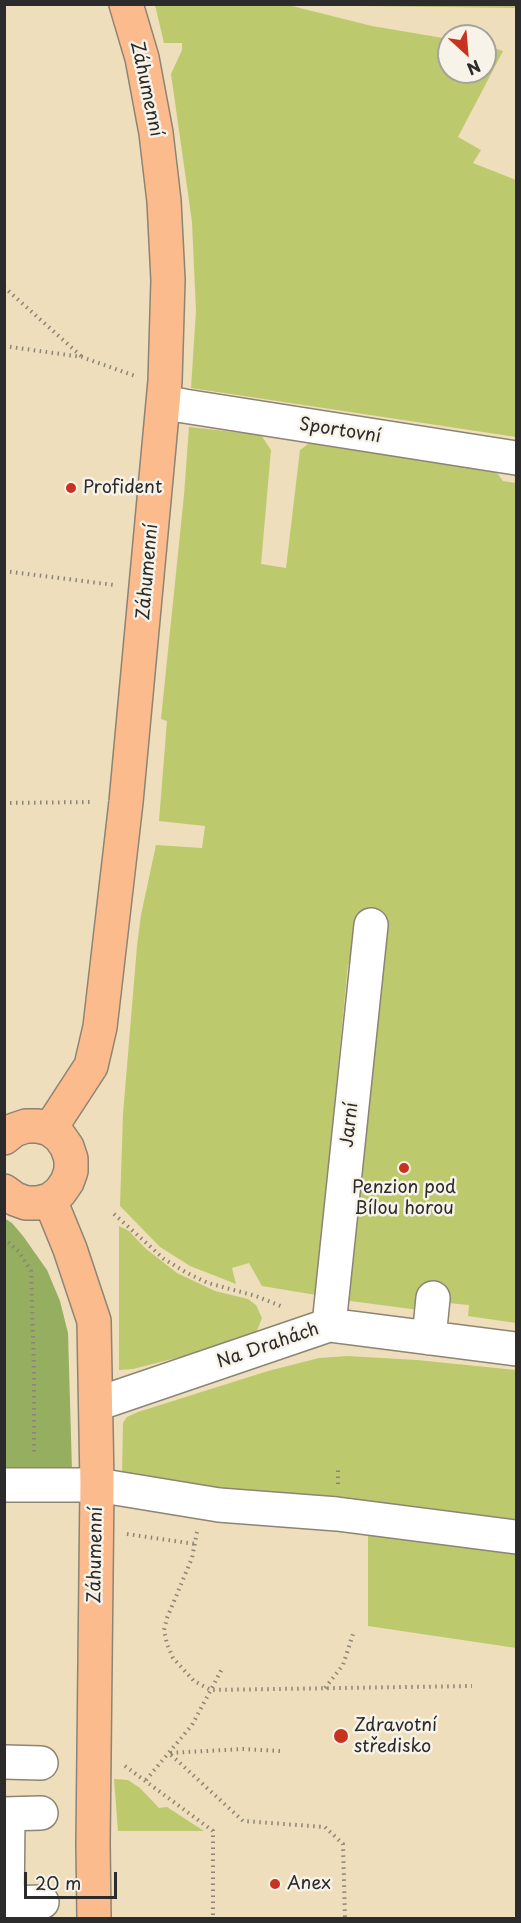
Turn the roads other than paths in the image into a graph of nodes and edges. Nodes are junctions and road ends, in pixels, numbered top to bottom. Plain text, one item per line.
1 (126, 4) edge
2 (154, 390) junction
3 (516, 458) edge
4 (371, 925) dead end
5 (50, 1129) junction
6 (4, 1138) edge
7 (4, 1191) edge
8 (50, 1200) junction
9 (433, 1298) dead end
10 (329, 1325) junction
11 (429, 1338) junction
12 (516, 1349) edge
13 (97, 1404) junction
14 (4, 1485) edge
15 (97, 1485) junction
16 (516, 1537) edge
17 (4, 1762) edge
18 (41, 1762) dead end
19 (41, 1813) dead end
20 (6, 1814) edge
21 (42, 1902) dead end
22 (6, 1908) edge
23 (94, 1918) edge

1 - 2 main road, Záhumenní
2 - 3 street, Sportovní
2 - 5 main road, Záhumenní
4 - 10 street, Jarní
5 - 6 main road
5 - 8 main road
7 - 8 main road
8 - 13 main road, Záhumenní
9 - 11 street
10 - 11 street, Na Drahách
10 - 13 street, Na Drahách
11 - 12 street, Na Drahách
13 - 15 main road, Záhumenní
14 - 15 street
15 - 16 street
15 - 23 main road, Záhumenní
17 - 18 street
19 - 20 street
20 - 22 street
21 - 22 street

